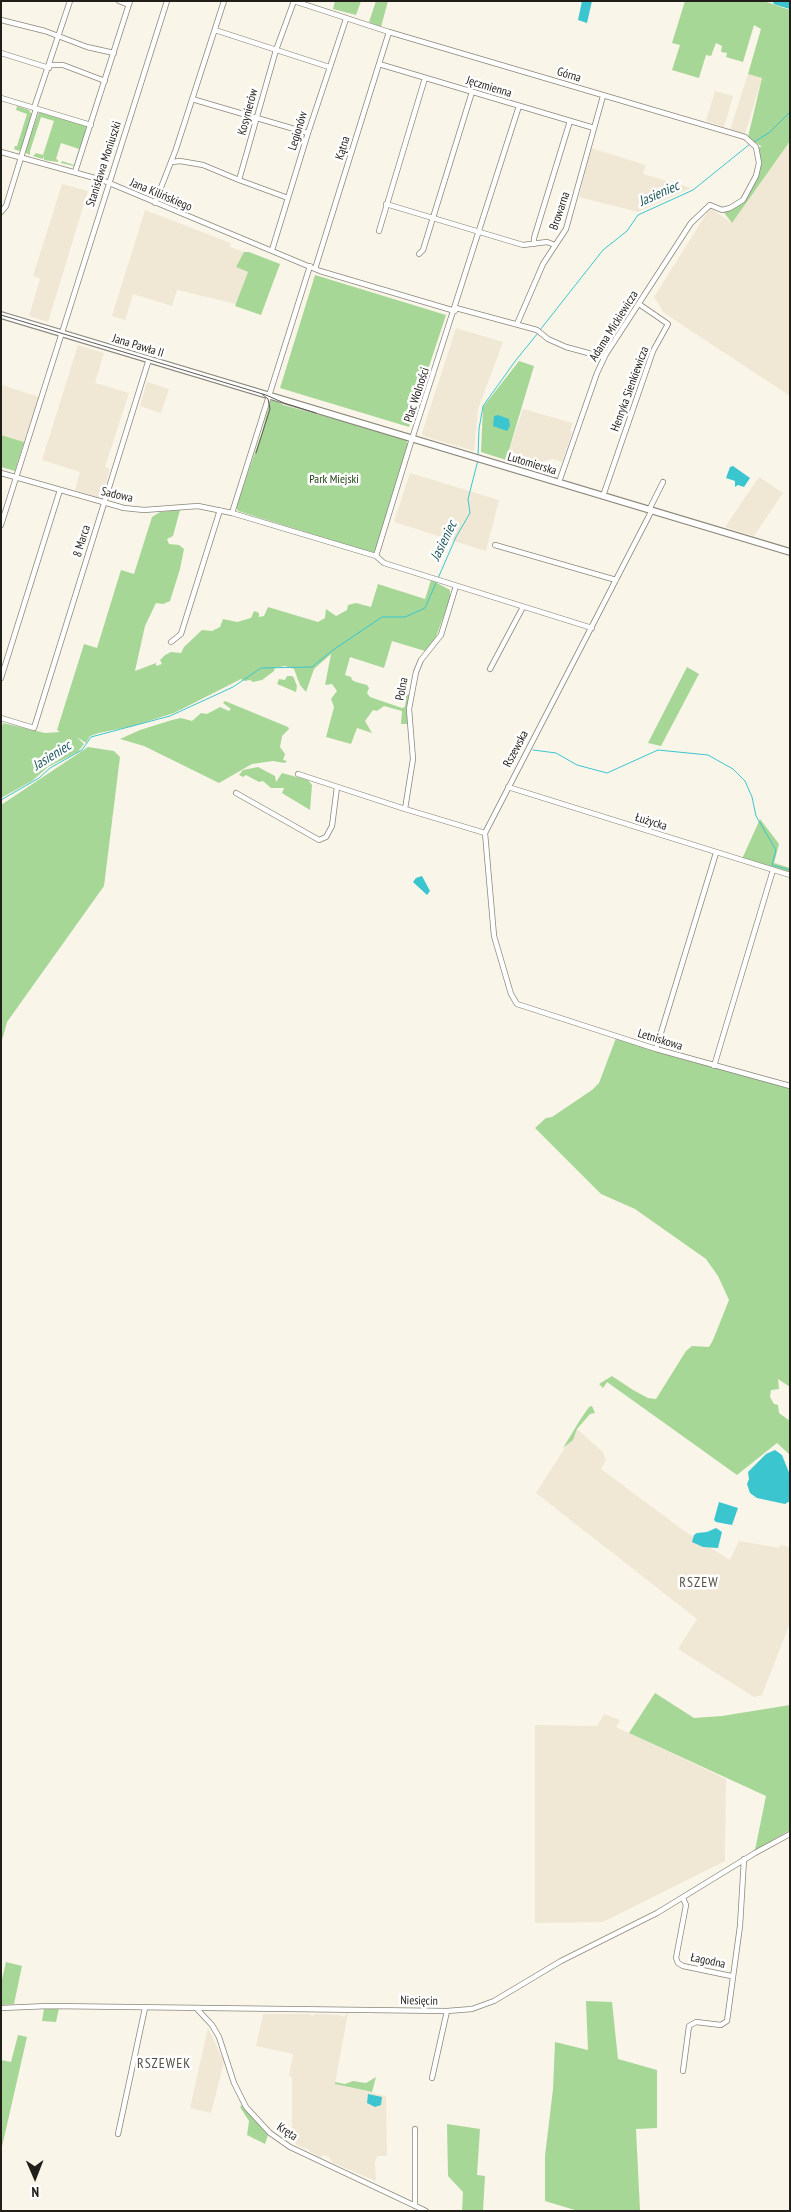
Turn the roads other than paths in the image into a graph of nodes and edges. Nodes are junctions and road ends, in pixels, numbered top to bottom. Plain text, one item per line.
1 (70, 1) edge
2 (118, 1) edge
3 (167, 1) edge
4 (224, 1) edge
5 (294, 1) edge
6 (129, 3) edge
7 (346, 19) junction
8 (1, 20) edge
9 (215, 30) junction
10 (389, 32) junction
11 (58, 37) junction
12 (276, 50) junction
13 (1, 53) edge
14 (114, 53) junction
15 (379, 64) junction
16 (49, 66) junction
17 (329, 67) junction
18 (425, 78) junction
19 (105, 81) junction
20 (472, 92) junction
21 (603, 96) junction
22 (1, 98) edge
23 (192, 99) junction
24 (519, 106) junction
25 (35, 108) junction
26 (256, 116) junction
27 (570, 121) junction
28 (91, 125) junction
29 (594, 128) junction
30 (308, 133) junction
31 (1, 152) edge
32 (21, 158) junction
33 (172, 162) junction
34 (75, 172) junction
35 (239, 180) junction
36 (108, 183) junction
37 (288, 198) junction
38 (155, 203) junction
39 (386, 204) junction
40 (719, 209) joint
41 (1, 212) edge
42 (433, 218) junction
43 (378, 231) dead end
44 (480, 232) junction
45 (534, 244) junction
46 (555, 245) junction
47 (272, 250) junction
48 (419, 254) dead end
49 (310, 266) junction
50 (315, 269) junction
51 (639, 304) junction
52 (455, 309) junction
53 (1, 315) edge
54 (517, 324) junction
55 (63, 333) junction
56 (604, 358) junction
57 (149, 360) junction
58 (269, 395) junction
59 (413, 438) junction
60 (1, 473) edge
61 (16, 477) junction
62 (559, 482) junction
63 (663, 482) dead end
64 (60, 490) junction
65 (603, 496) junction
66 (104, 503) junction
67 (220, 510) junction
68 (650, 510) junction
69 (232, 513) junction
70 (1, 525) edge
71 (495, 545) dead end
72 (790, 552) edge
73 (376, 556) junction
74 (616, 580) junction
75 (456, 586) junction
76 (523, 607) junction
77 (592, 628) junction
78 (171, 642) dead end
79 (490, 668) dead end
80 (1, 678) edge
81 (1, 718) edge
82 (298, 774) dead end
83 (338, 787) junction
84 (508, 787) junction
85 (236, 793) dead end
86 (405, 809) junction
87 (484, 833) junction
88 (716, 853) junction
89 (773, 870) junction
90 (790, 875) edge
91 (656, 1049) junction
92 (714, 1066) junction
93 (790, 1086) edge
94 (790, 1834) edge
95 (744, 1859) junction
96 (683, 1898) junction
97 (731, 1976) junction
98 (1, 2008) edge
99 (145, 2008) junction
100 (198, 2009) junction
101 (447, 2012) junction
102 (683, 2071) dead end
103 (432, 2078) dead end
104 (415, 2129) dead end
105 (118, 2134) dead end
106 (415, 2206) junction
107 (426, 2211) edge

1 - 11 street
2 - 6 street
3 - 36 street, Stanisława Moniuszki
4 - 9 street
5 - 7 street, Górna
5 - 12 street, Kosynierów
6 - 14 street
7 - 10 street, Górna
7 - 17 street, Legionów
8 - 11 street
9 - 12 street
9 - 23 street
10 - 15 street, Kątna
10 - 21 street, Górna
11 - 14 street
11 - 16 street
12 - 17 street
12 - 26 street, Kosynierów
13 - 16 street
14 - 19 street
15 - 18 street, Jęczmienna
15 - 50 street, Kątna
16 - 19 street
16 - 25 street
17 - 30 street, Legionów
18 - 20 street, Jęczmienna
18 - 39 street
19 - 28 street
20 - 24 street, Jęczmienna
20 - 42 street
21 - 29 street, Browarna
21 - 40 street, Górna
22 - 25 street
23 - 26 street
23 - 33 street
24 - 27 street, Jęczmienna
24 - 44 street, Plac Wolności
25 - 28 street
25 - 32 street
26 - 30 street
26 - 35 street, Kosynierów
27 - 29 street, Jęczmienna
27 - 45 street
28 - 34 street
29 - 46 street, Browarna
30 - 37 street, Legionów
31 - 32 street, Jana Kilińskiego
32 - 34 street, Jana Kilińskiego
32 - 41 street
33 - 35 street
33 - 38 street
34 - 36 street, Jana Kilińskiego
35 - 37 street
36 - 38 street, Jana Kilińskiego
36 - 55 street, Stanisława Moniuszki
37 - 47 street, Legionów
38 - 47 street, Jana Kilińskiego
39 - 42 street
39 - 43 street
40 - 51 street, Adama Mickiewicza
42 - 44 street
42 - 48 street
44 - 45 street
44 - 52 street, Plac Wolności
45 - 46 street
46 - 54 street, Browarna
47 - 49 street, Jana Kilińskiego
49 - 50 street
49 - 58 street
50 - 52 street
51 - 56 street, Adama Mickiewicza
51 - 65 street, Henryka Sienkiewicza
52 - 54 street
52 - 59 street, Plac Wolności
53 - 55 main road, Jana Pawła II
54 - 56 street
55 - 57 main road, Jana Pawła II
55 - 61 street, Stanisława Moniuszki
56 - 62 street, Adama Mickiewicza
57 - 58 main road, Jana Pawła II
57 - 66 street, 8 Marca
58 - 59 main road, Lutomierska
58 - 69 street
59 - 62 main road, Lutomierska
59 - 73 street, Plac Wolności
60 - 61 street, Sadowa
61 - 64 street, Sadowa
61 - 70 street, Stanisława Moniuszki
62 - 65 main road, Lutomierska
63 - 68 street, Rszewska
64 - 66 street, Sadowa
64 - 80 street
65 - 68 main road, Lutomierska
66 - 67 street, Sadowa
66 - 81 street, 8 Marca
67 - 69 street, Sadowa
67 - 78 street
68 - 72 main road, Lutomierska
68 - 74 street, Rszewska
69 - 73 street
71 - 74 street
73 - 75 street
74 - 77 street, Rszewska
75 - 76 street
75 - 86 street, Polna
76 - 77 street
76 - 79 street
77 - 84 street, Rszewska
82 - 83 street
83 - 85 street
83 - 86 street
84 - 87 street, Rszewska
84 - 88 street, Łużycka
86 - 87 street
87 - 91 street, Letniskowa
88 - 89 street, Łużycka
88 - 91 street
89 - 90 street, Łużycka
89 - 92 street
91 - 92 street, Letniskowa
92 - 93 street, Letniskowa
94 - 95 street, Niesięcin
95 - 96 street, Niesięcin
95 - 97 street
96 - 97 street, Łagodna
96 - 101 street, Niesięcin
97 - 102 street, Łagodna
98 - 99 street, Niesięcin
99 - 100 street, Niesięcin
99 - 105 street
100 - 101 street, Niesięcin
100 - 106 street, Kręta
101 - 103 street
104 - 106 street
106 - 107 street, Kręta

